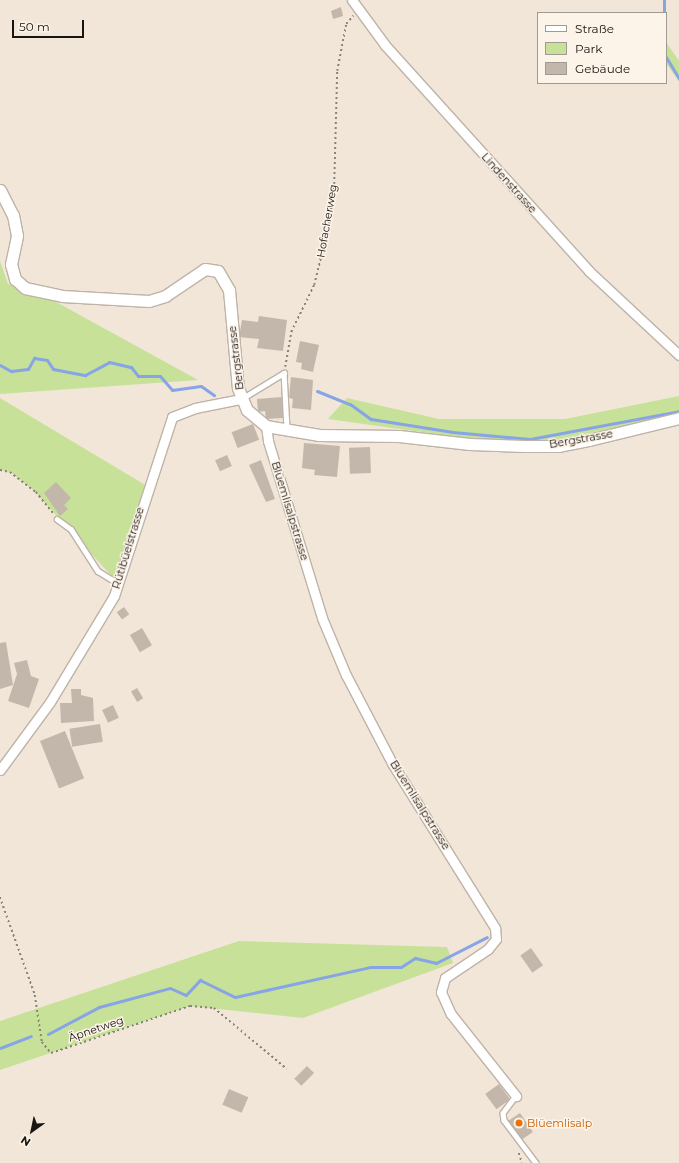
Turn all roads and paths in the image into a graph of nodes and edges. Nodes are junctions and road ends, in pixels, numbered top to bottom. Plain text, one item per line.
1 (352, 0) edge
2 (353, 15) dead end
3 (0, 190) edge
4 (679, 355) edge
5 (284, 373) junction
6 (241, 399) junction
7 (679, 418) edge
8 (266, 426) junction
9 (287, 431) junction
10 (0, 470) edge
11 (58, 519) joint
12 (119, 584) junction
13 (0, 770) edge
14 (0, 897) edge
15 (287, 1069) dead end
16 (516, 1096) joint
17 (536, 1163) edge

1 - 4 street, Lindenstrasse
2 - 5 path, Hofacherweg
3 - 6 street, Bergstrasse
5 - 6 lane
5 - 9 lane
6 - 8 street, Bergstrasse
6 - 12 street, Rütibüelstrasse
7 - 9 street, Bergstrasse
8 - 9 street, Bergstrasse
8 - 16 street, Blüemlisalpstrasse
10 - 11 path
11 - 12 lane
12 - 13 street, Rütibüelstrasse
14 - 15 path, Äpnetweg
16 - 17 lane, Blüemlisalpstrasse

